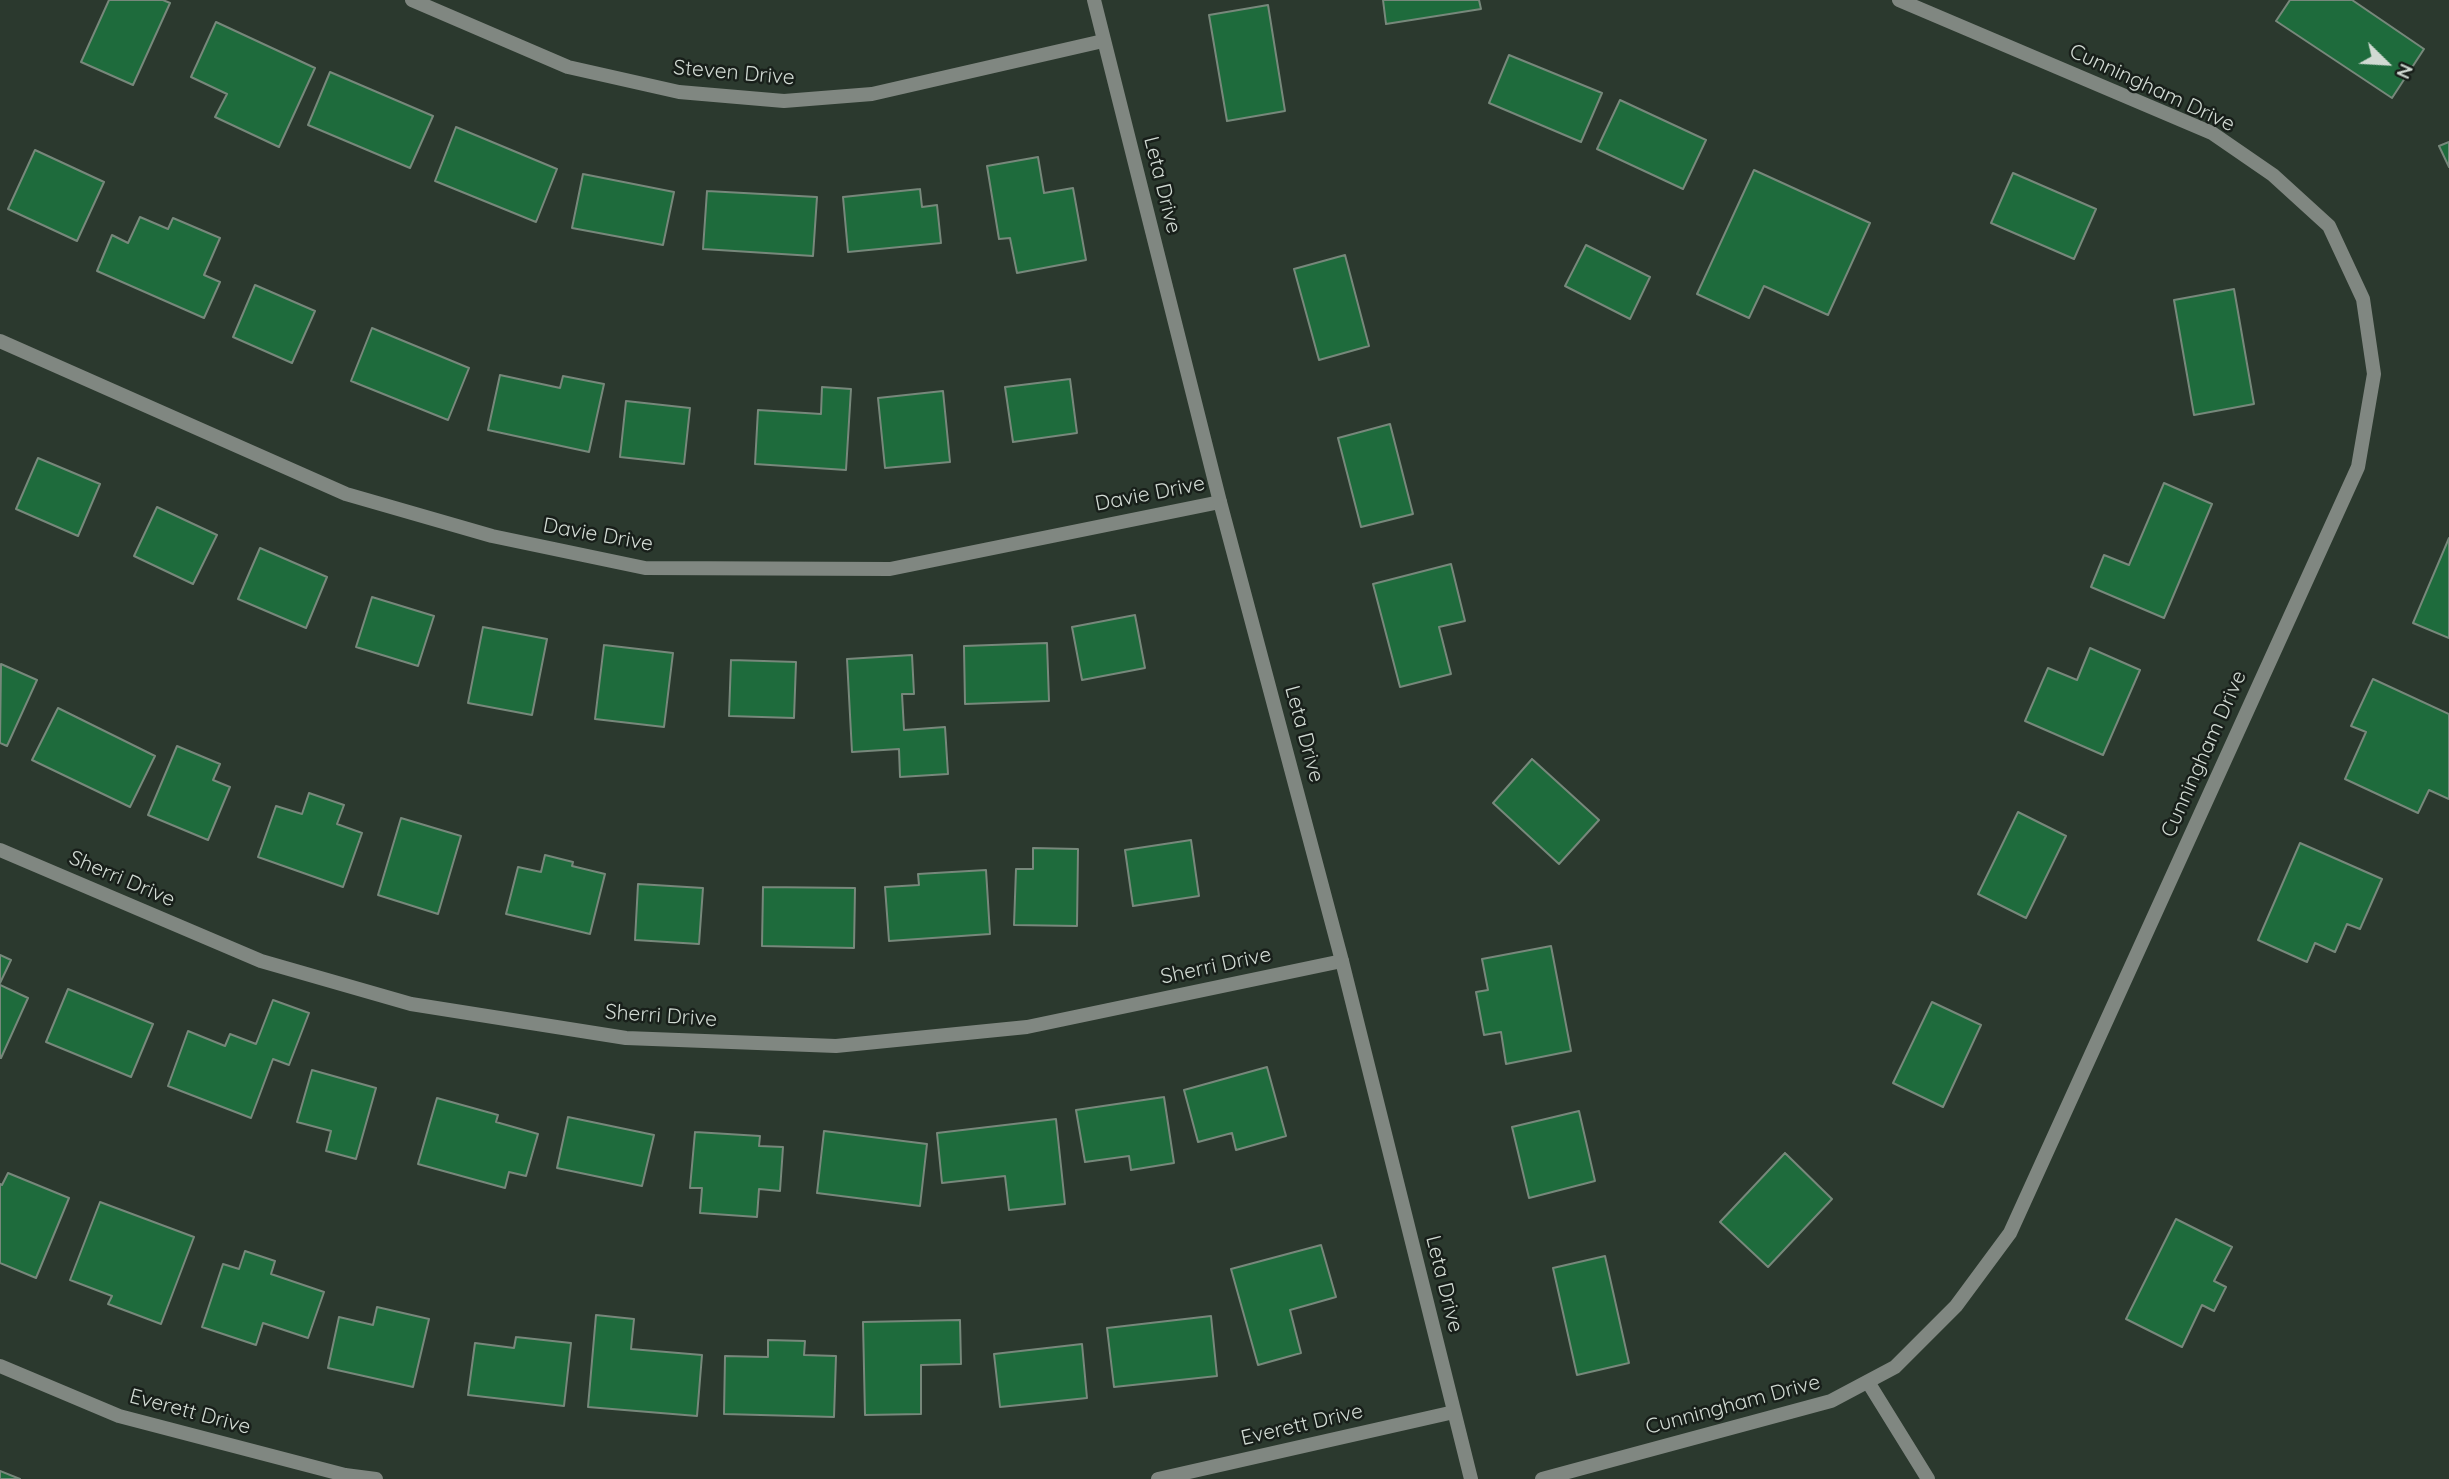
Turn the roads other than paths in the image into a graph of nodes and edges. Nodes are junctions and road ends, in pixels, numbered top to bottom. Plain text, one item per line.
1 (412, 0) edge
2 (1094, 0) edge
3 (1899, 0) edge
4 (1103, 41) junction
5 (0, 341) edge
6 (1220, 502) junction
7 (0, 850) edge
8 (1342, 961) junction
9 (0, 1366) edge
10 (1868, 1382) junction
11 (1454, 1412) junction
12 (376, 1479) edge
13 (1158, 1479) edge
14 (1471, 1479) edge
15 (1542, 1479) edge
16 (1928, 1479) edge

1 - 4 street, Steven Drive
2 - 4 street, Leta Drive
3 - 10 street, Cunningham Drive
4 - 6 street, Leta Drive
5 - 6 street, Davie Drive
6 - 8 street, Leta Drive
7 - 8 street, Sherri Drive
8 - 11 street, Leta Drive
9 - 12 street, Everett Drive
10 - 15 street, Cunningham Drive
10 - 16 street
11 - 13 street, Everett Drive
11 - 14 street, Leta Drive

